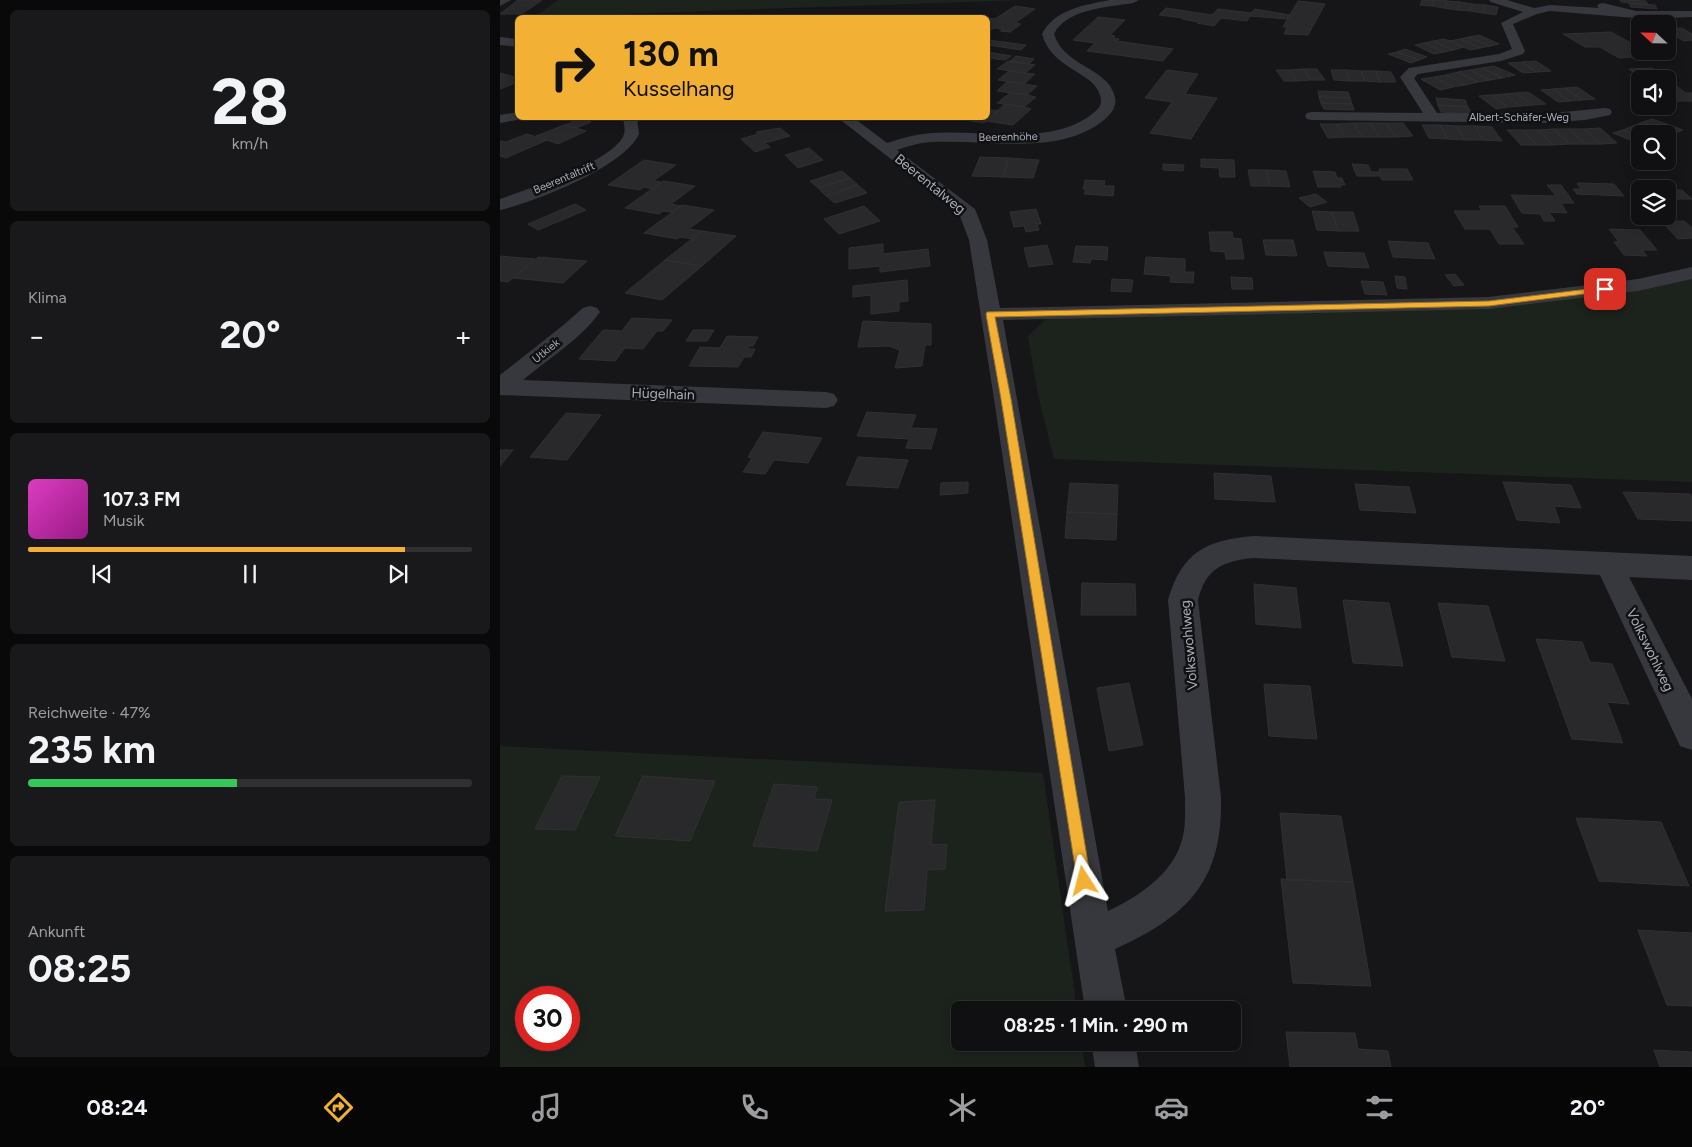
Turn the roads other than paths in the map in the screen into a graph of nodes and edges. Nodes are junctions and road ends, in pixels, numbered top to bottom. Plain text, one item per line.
1 (505, 0) edge
2 (1133, 0) edge
3 (1495, 0) edge
4 (1591, 0) edge
5 (500, 3) edge
6 (1534, 10) junction
7 (1620, 14) junction
8 (1692, 14) edge
9 (500, 41) edge
10 (515, 43) edge
11 (1605, 112) dead end
12 (515, 116) edge
13 (1312, 116) dead end
14 (1433, 116) junction
15 (500, 118) edge
16 (630, 120) edge
17 (848, 120) edge
18 (886, 148) junction
19 (500, 205) edge
20 (1692, 273) edge
21 (590, 312) dead end
22 (990, 314) junction
23 (500, 387) edge
24 (826, 400) dead end
25 (1609, 565) junction
26 (1692, 568) edge
27 (1692, 734) edge
28 (1093, 938) junction
29 (1104, 1001) edge
30 (1114, 1051) edge
31 (1117, 1067) edge

1 - 5 street
2 - 18 street, Beerenhöhe
3 - 6 street
4 - 7 street
6 - 7 street
6 - 14 street
7 - 8 street
9 - 10 street
11 - 14 street, Albert-Schäfer-Weg
12 - 15 street
13 - 14 street, Albert-Schäfer-Weg
16 - 19 street, Beerentaltrift
17 - 18 street, Beerentalweg
18 - 22 street, Beerentalweg
20 - 22 street
21 - 23 street, Utkiek
22 - 28 street, Beerentalweg
23 - 24 street, Hügelhain
25 - 26 street, Volkswohlweg
25 - 27 street, Volkswohlweg
25 - 28 street, Volkswohlweg
28 - 29 street, Beerentalweg
30 - 31 street

